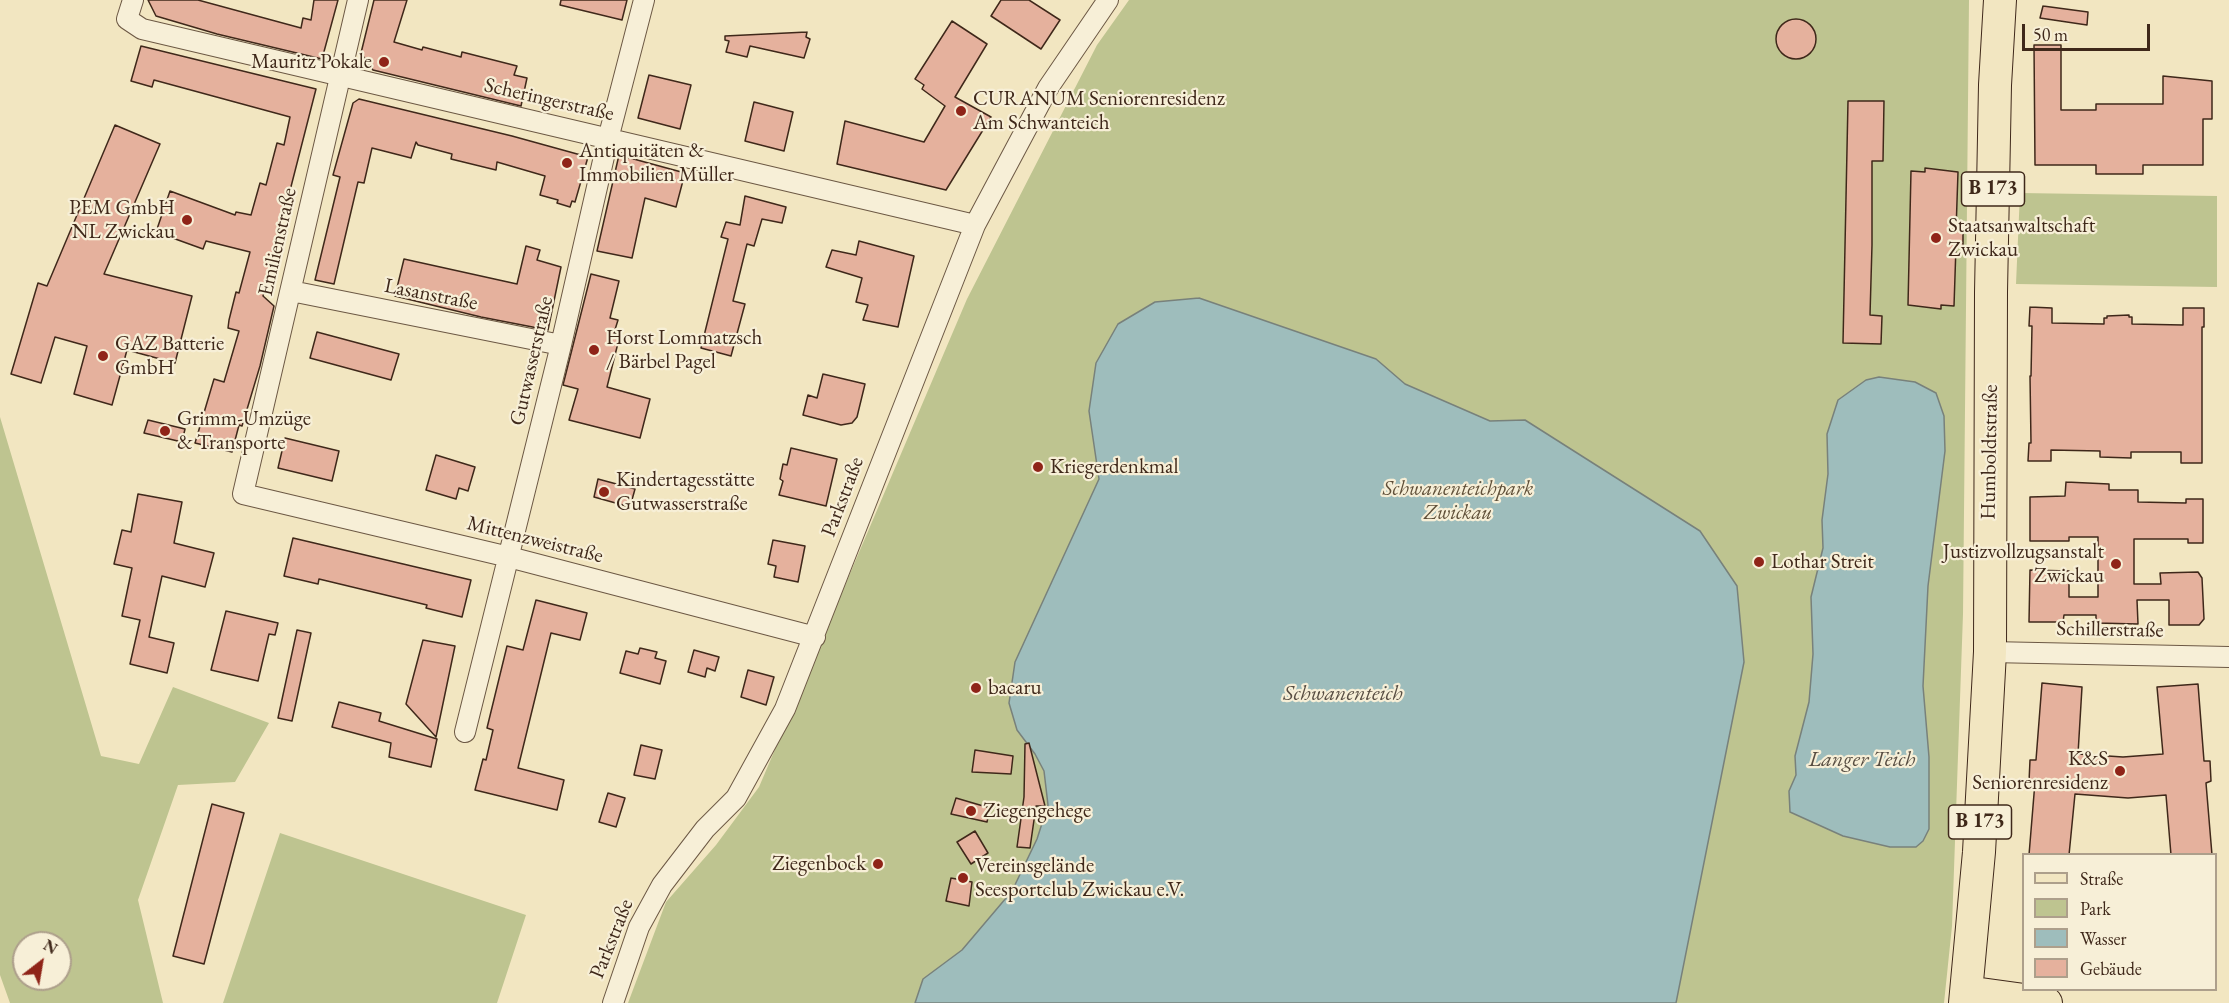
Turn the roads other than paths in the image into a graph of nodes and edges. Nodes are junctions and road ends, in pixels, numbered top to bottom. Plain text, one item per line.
1 (358, 0) edge
2 (644, 0) edge
3 (1108, 0) edge
4 (1999, 2) edge
5 (132, 3) edge
6 (341, 76) junction
7 (608, 139) junction
8 (975, 225) junction
9 (291, 291) junction
10 (561, 345) junction
11 (243, 494) joint
12 (509, 557) junction
13 (815, 637) junction
14 (1990, 652) junction
15 (2229, 657) edge
16 (465, 732) dead end
17 (1965, 998) edge
18 (613, 1003) edge
19 (2046, 1003) edge

1 - 6 street, Emilienstraße
2 - 7 street, Gutwasserstraße
3 - 8 street, Parkstraße
4 - 14 main road, Humboldtstraße / B 173
5 - 6 street, Scheringerstraße
6 - 7 street, Scheringerstraße
6 - 9 street, Emilienstraße
7 - 8 street, Scheringerstraße
7 - 10 street, Gutwasserstraße
8 - 13 street, Parkstraße
9 - 10 street, Lasanstraße
9 - 11 street, Emilienstraße
10 - 12 street, Gutwasserstraße
11 - 12 street, Mittenzweistraße
12 - 13 street, Mittenzweistraße
12 - 16 street, Gutwasserstraße
13 - 18 street, Parkstraße
14 - 15 street, Schillerstraße
14 - 17 main road, Humboldtstraße / B 173
17 - 19 main road, B 173

